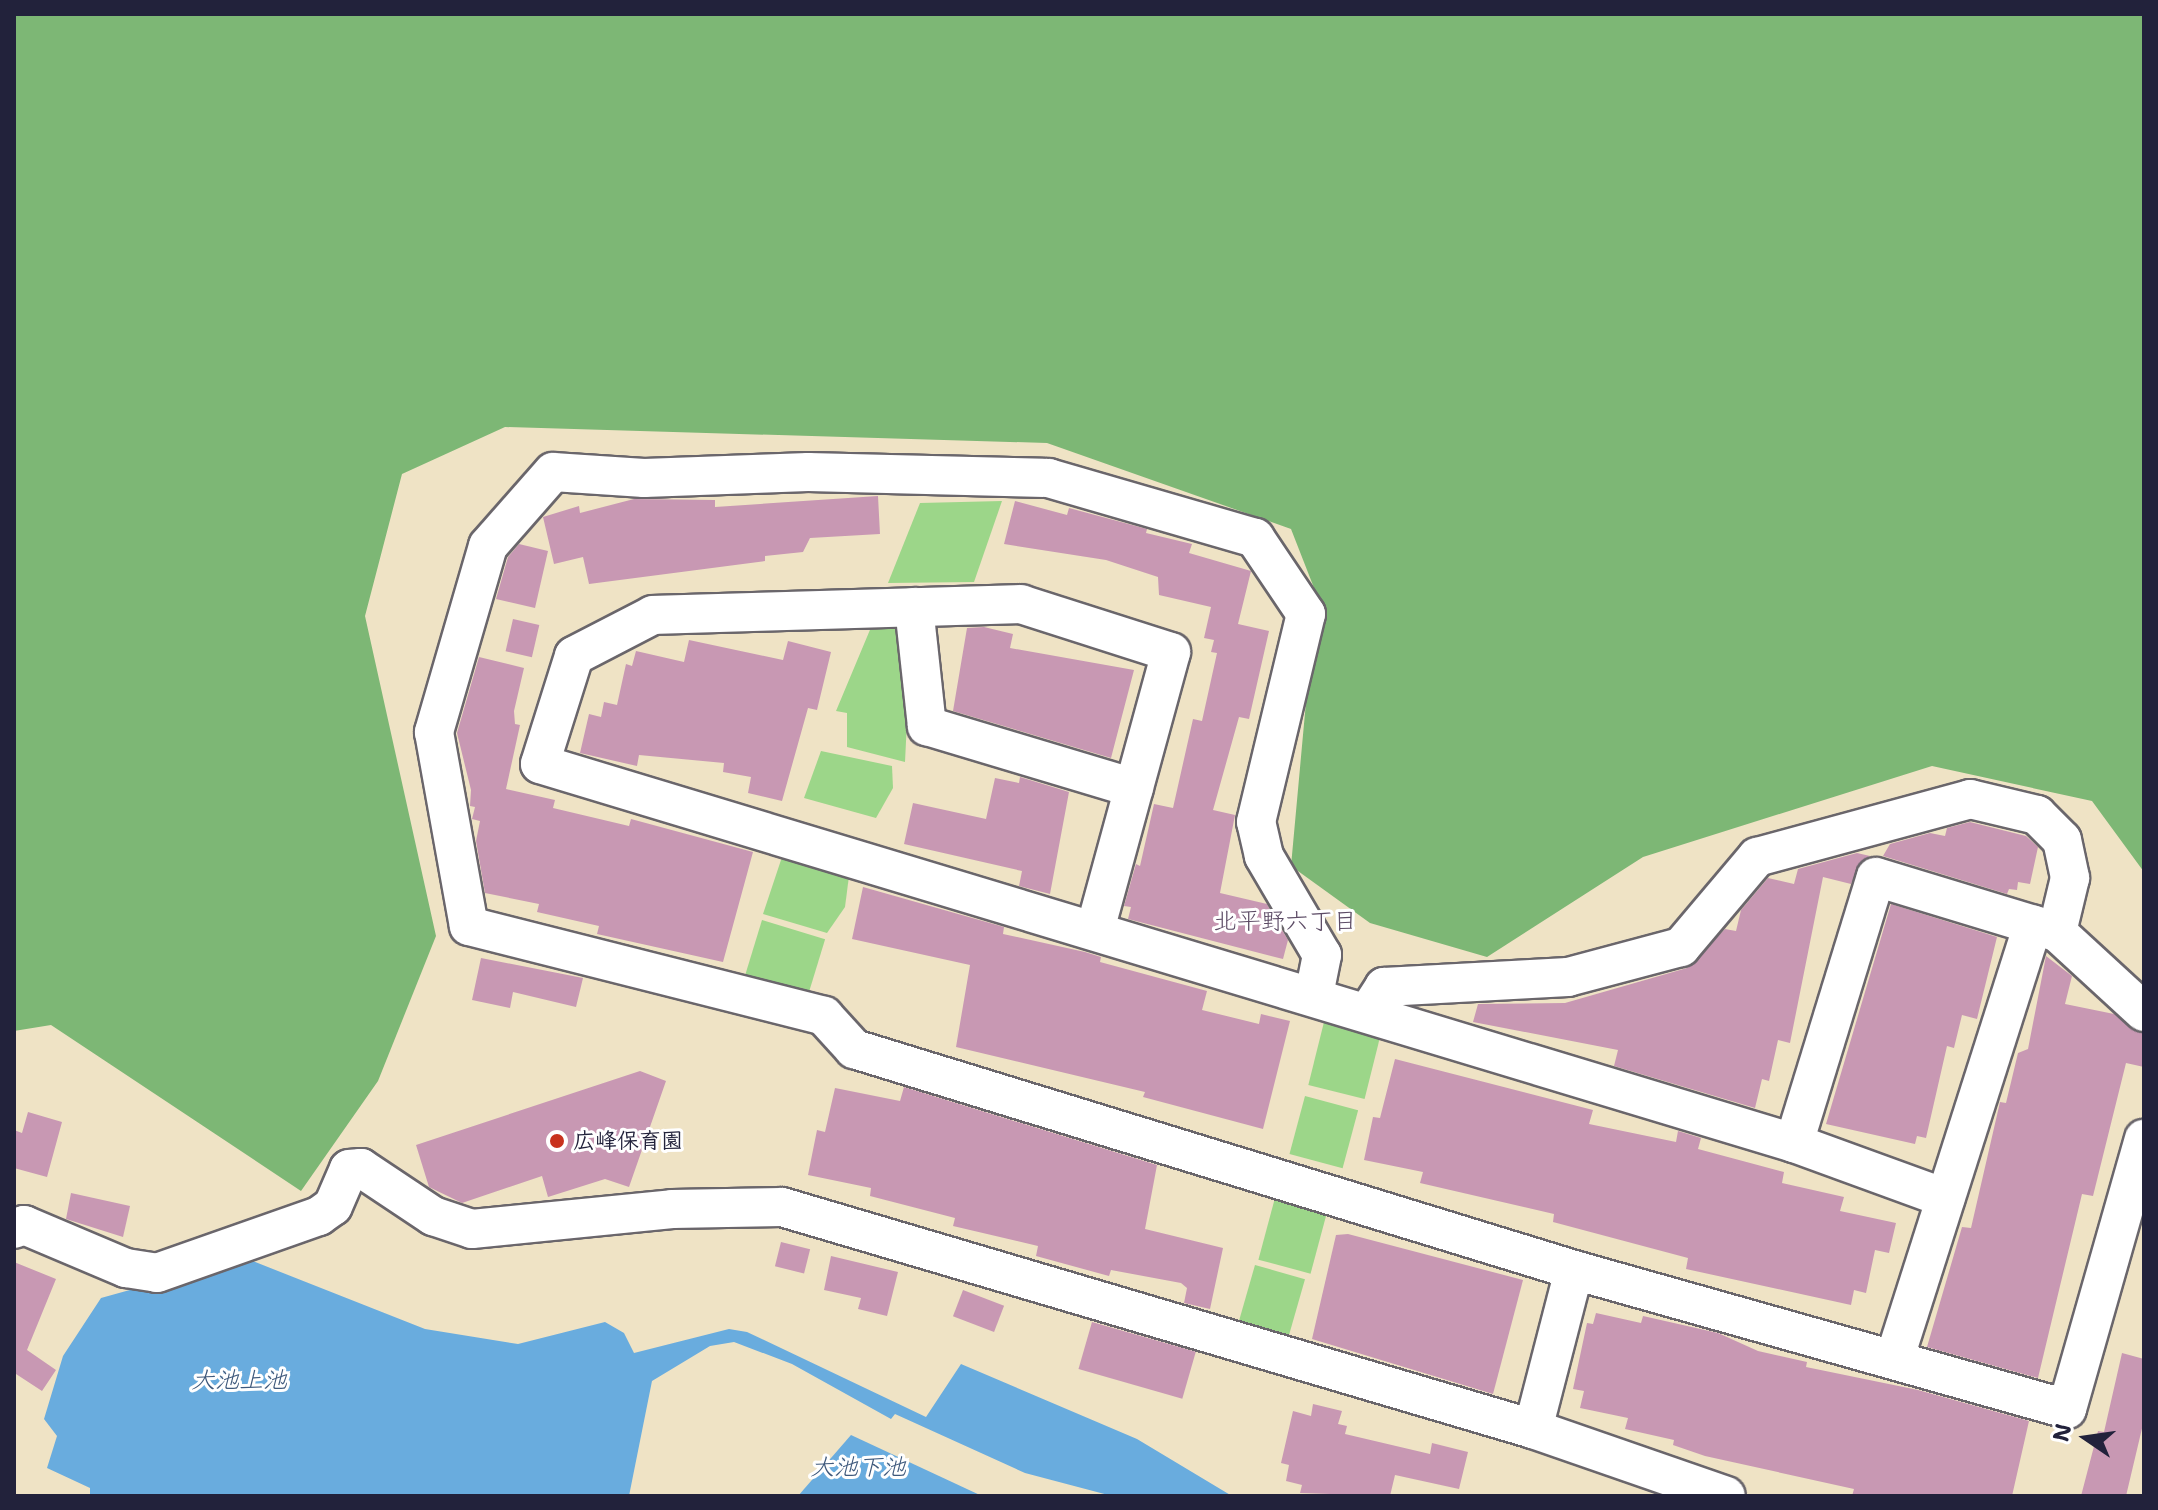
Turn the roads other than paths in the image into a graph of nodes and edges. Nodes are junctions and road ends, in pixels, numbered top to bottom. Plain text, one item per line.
1 (914, 607) junction
2 (1134, 788) junction
3 (2045, 928) junction
4 (1095, 930) junction
5 (1314, 995) junction
6 (1368, 1012) junction
7 (2144, 1012) edge
8 (2144, 1139) edge
9 (1794, 1143) junction
10 (1945, 1198) junction
11 (14, 1229) edge
12 (1574, 1270) junction
13 (1895, 1357) junction
14 (1533, 1429) junction
15 (1729, 1495) edge

1 - 2 street
1 - 2 street
1 - 4 street
2 - 4 street
3 - 6 street
3 - 7 street
3 - 9 street
3 - 10 street
4 - 5 street
5 - 6 street
5 - 12 street
6 - 9 street
8 - 13 street
9 - 10 street
10 - 13 street
11 - 14 street
12 - 13 street
12 - 14 street
14 - 15 street

